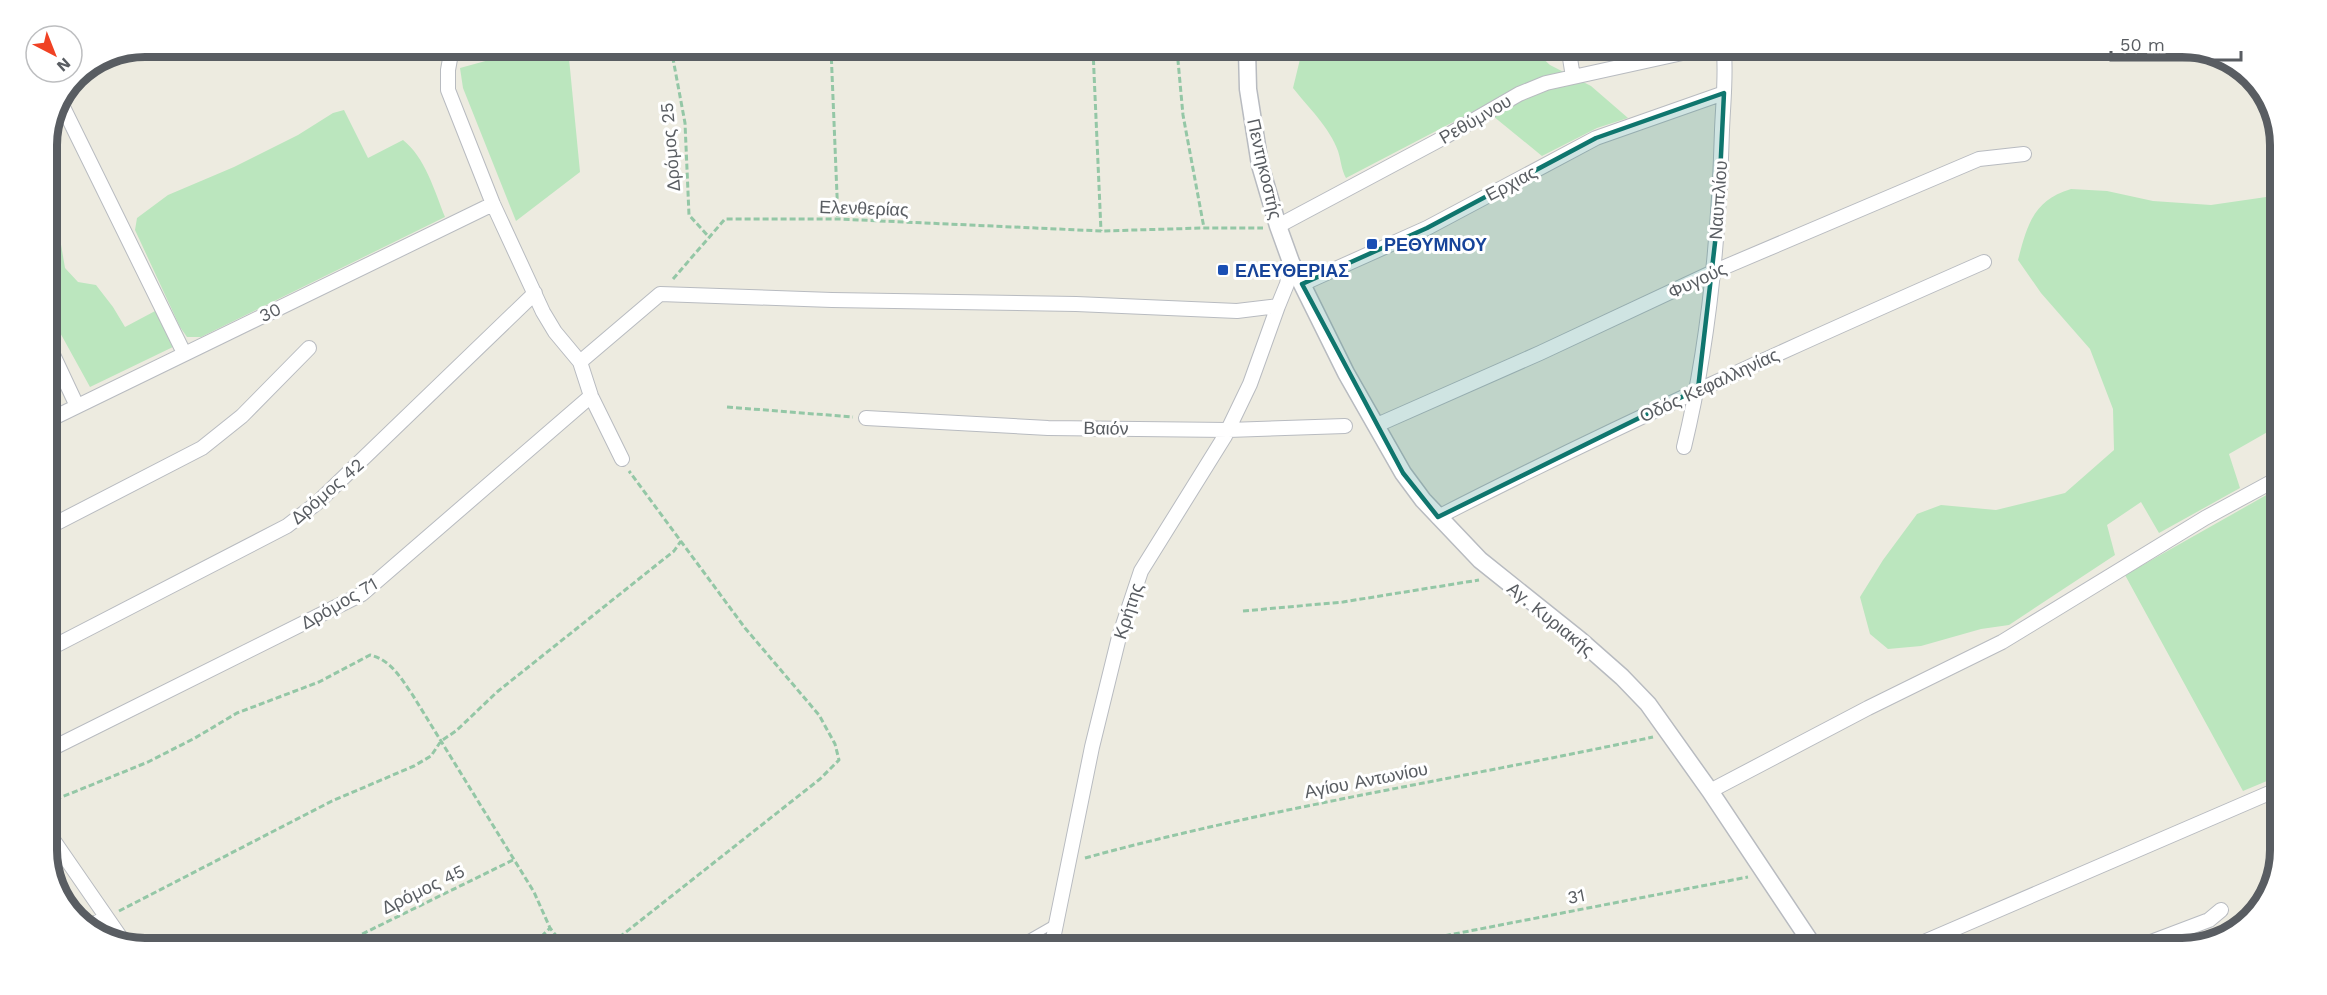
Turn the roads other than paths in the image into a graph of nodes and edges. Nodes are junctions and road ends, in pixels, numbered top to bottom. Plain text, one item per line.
1 (450, 57) edge
2 (1247, 57) edge
3 (1570, 57) edge
4 (1664, 57) edge
5 (1724, 57) edge
6 (1573, 77) junction
7 (1724, 93) junction
8 (64, 110) edge
9 (2024, 154) dead end
10 (493, 204) junction
11 (1278, 226) junction
12 (1292, 262) junction
13 (1984, 262) dead end
14 (1713, 272) junction
15 (1302, 284) junction
16 (536, 293) junction
17 (1278, 306) junction
18 (309, 348) dead end
19 (184, 353) junction
20 (580, 362) junction
21 (57, 363) edge
22 (1698, 389) junction
23 (591, 396) junction
24 (77, 406) junction
25 (57, 416) edge
26 (866, 418) road end
27 (1377, 425) junction
28 (1345, 426) dead end
29 (1228, 430) junction
30 (1684, 447) dead end
31 (622, 459) road end
32 (2270, 484) edge
33 (1438, 517) junction
34 (57, 523) edge
35 (57, 645) edge
36 (57, 746) edge
37 (1710, 791) junction
38 (2270, 793) edge
39 (57, 846) edge
40 (2221, 910) dead end
41 (107, 918) junction
42 (96, 923) edge
43 (1056, 923) junction
44 (117, 933) edge
45 (1030, 938) edge
46 (1053, 938) edge
47 (1808, 938) edge
48 (1933, 938) edge
49 (2161, 938) edge

1 - 10 street
2 - 11 street, Πεντηκοστής
3 - 6 street
4 - 6 street, Ρεθύμνου
5 - 7 street, Ναυπλίου
6 - 11 street, Ρεθύμνου
7 - 14 street, Ναυπλίου
7 - 15 street, Ερχιας
8 - 19 street
9 - 14 street, Φυγούς
10 - 16 street
10 - 19 street, 30
11 - 12 street, Πεντηκοστής
12 - 15 street, Πεντηκοστής
12 - 17 street, Κρήτης
13 - 22 street, Οδός Κεφαλληνίας
14 - 22 street, Ναυπλίου
14 - 27 street, Φυγούς
15 - 27 street, Αγ. Κυριακής
16 - 20 street
16 - 35 street, Δρόμος 42
17 - 20 street
17 - 29 street, Κρήτης
18 - 34 street
19 - 24 street, 30
20 - 23 street
21 - 24 street
22 - 30 street, Ναυπλίου
22 - 33 street, Οδός Κεφαλληνίας
23 - 31 street
23 - 36 street, Δρόμος 71
24 - 25 street, 30
26 - 29 street, Βαιόν
27 - 33 street, Αγ. Κυριακής
28 - 29 street, Βαιόν
29 - 43 street, Κρήτης
32 - 37 street
33 - 37 street, Αγ. Κυριακής
37 - 47 street, Αγ. Κυριακής
38 - 48 street
39 - 41 street
40 - 49 street
41 - 42 street
41 - 44 street
43 - 45 lane
43 - 46 street, Κρήτης

